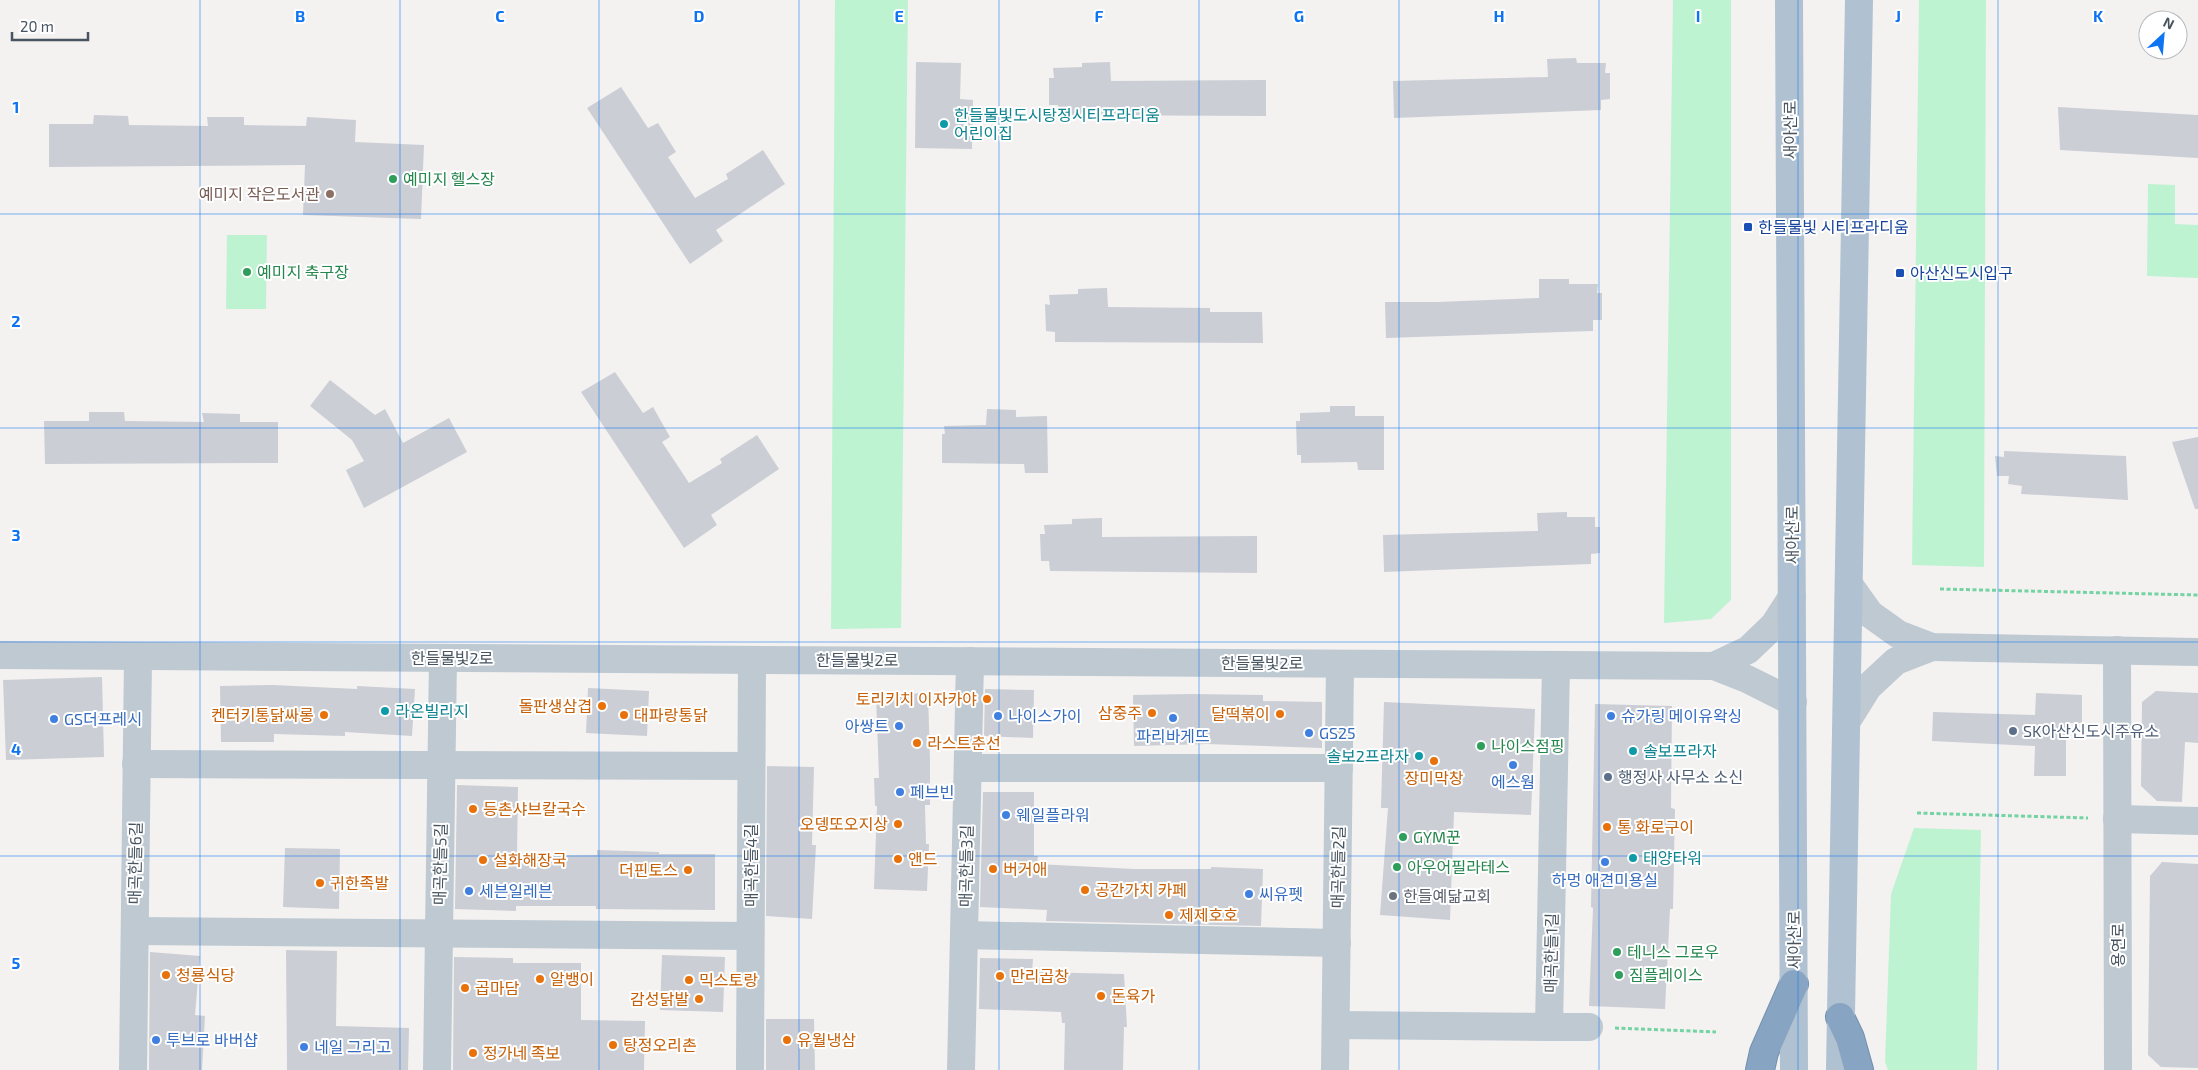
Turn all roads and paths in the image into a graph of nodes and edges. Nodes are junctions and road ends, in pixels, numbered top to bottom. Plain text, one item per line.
1 (1789, 0) edge
2 (1859, 0) edge
3 (1850, 586) junction
4 (1940, 589) dead end
5 (2198, 595) edge
6 (1792, 597) junction
7 (1932, 647) junction
8 (2117, 650) junction
9 (2198, 652) edge
10 (0, 655) edge
11 (138, 656) junction
12 (443, 658) junction
13 (752, 660) junction
14 (970, 661) junction
15 (1340, 664) junction
16 (1556, 665) junction
17 (1714, 666) junction
18 (1793, 702) junction
19 (1848, 719) junction
20 (136, 764) junction
21 (441, 765) junction
22 (751, 766) junction
23 (968, 768) junction
24 (1339, 768) junction
25 (1917, 812) dead end
26 (2088, 818) dead end
27 (2118, 819) junction
28 (2198, 821) edge
29 (135, 931) junction
30 (439, 933) junction
31 (964, 935) junction
32 (750, 936) junction
33 (1336, 943) junction
34 (1794, 984) junction
35 (1840, 1017) junction
36 (1336, 1025) junction
37 (1549, 1027) junction
38 (1590, 1027) joint
39 (1716, 1032) dead end
40 (133, 1070) edge
41 (437, 1070) edge
42 (750, 1070) edge
43 (961, 1070) edge
44 (1335, 1070) edge
45 (1760, 1070) edge
46 (1794, 1070) edge
47 (1840, 1070) edge
48 (1859, 1070) edge
49 (2118, 1070) edge

1 - 6 main road, 새아산로
2 - 3 main road
3 - 7 street
3 - 19 main road
4 - 5 path
6 - 17 street
6 - 18 main road, 새아산로
7 - 8 street
7 - 19 street
8 - 9 street
8 - 27 street, 용연로
10 - 11 street, 한들물빛2로
11 - 12 street, 한들물빛2로
11 - 20 street, 매곡한들6길
12 - 13 street, 한들물빛2로
12 - 21 street, 매곡한들5길
13 - 14 street, 한들물빛2로
13 - 22 street, 매곡한들4길
14 - 15 street, 한들물빛2로
14 - 23 street, 매곡한들3길
15 - 16 street, 한들물빛2로
15 - 24 street, 매곡한들2길
16 - 17 street, 한들물빛2로
16 - 37 street, 매곡한들1길
17 - 18 street
18 - 34 main road, 새아산로
19 - 35 main road
20 - 21 street
20 - 29 street, 매곡한들6길
21 - 22 street
21 - 30 street, 매곡한들5길
22 - 32 street, 매곡한들4길
23 - 24 street
23 - 31 street, 매곡한들3길
24 - 33 street, 매곡한들2길
25 - 26 path
27 - 28 street
27 - 49 street, 용연로
29 - 30 street
29 - 40 street, 매곡한들6길
30 - 32 street
30 - 41 street, 매곡한들5길
31 - 33 street
31 - 43 street, 매곡한들3길
32 - 42 street, 매곡한들4길
33 - 36 street, 매곡한들2길
34 - 45 highway
34 - 46 main road, 새아산로
35 - 47 main road
35 - 48 highway
36 - 37 street
36 - 44 street, 매곡한들2길
37 - 38 street
38 - 39 path

